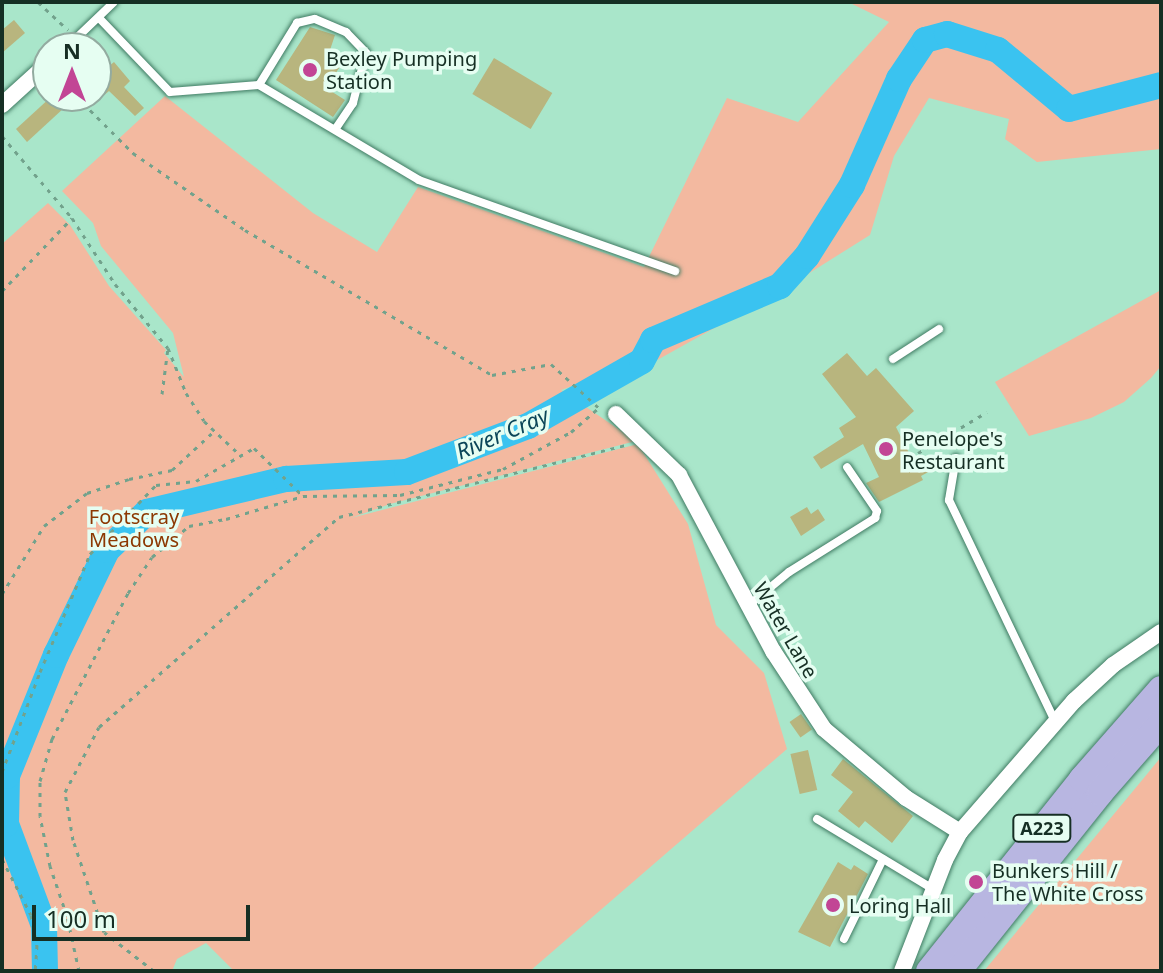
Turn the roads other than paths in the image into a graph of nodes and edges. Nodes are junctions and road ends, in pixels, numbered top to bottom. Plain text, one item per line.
1 (114, 2) edge
2 (100, 19) junction
3 (85, 32) edge
4 (32, 78) edge
5 (259, 85) junction
6 (2, 105) edge
7 (335, 130) junction
8 (675, 271) dead end
9 (939, 329) dead end
10 (893, 359) dead end
11 (616, 414) dead end
12 (956, 458) dead end
13 (847, 467) dead end
14 (749, 605) junction
15 (1161, 632) edge
16 (1161, 689) edge
17 (1055, 721) junction
18 (1161, 723) edge
19 (817, 819) dead end
20 (960, 832) junction
21 (883, 859) junction
22 (934, 890) junction
23 (844, 939) dead end
24 (902, 971) edge
25 (929, 971) edge
26 (958, 971) edge

1 - 2 lane
2 - 3 lane
2 - 5 lane
4 - 6 street
5 - 7 lane
5 - 7 lane
7 - 8 lane
9 - 10 lane
11 - 14 street, Water Lane
12 - 17 lane
13 - 14 lane
14 - 20 street, Water Lane
15 - 17 street
16 - 25 main road, A223
17 - 20 street
18 - 26 main road, A223
19 - 21 lane
20 - 22 street
21 - 22 lane
21 - 23 lane
22 - 24 street

